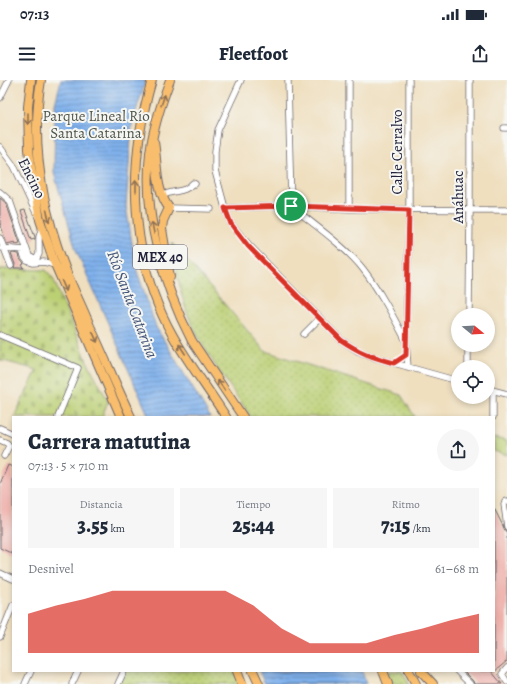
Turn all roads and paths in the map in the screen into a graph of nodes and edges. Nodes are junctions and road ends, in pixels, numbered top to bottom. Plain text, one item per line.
1 (8, 80) edge
2 (31, 80) edge
3 (41, 80) edge
4 (152, 80) edge
5 (170, 80) edge
6 (241, 80) edge
7 (288, 80) edge
8 (349, 80) edge
9 (409, 80) edge
10 (470, 80) edge
11 (0, 98) edge
12 (153, 135) junction
13 (0, 147) edge
14 (195, 184) dead end
15 (0, 192) edge
16 (162, 196) junction
17 (291, 206) junction
18 (169, 208) junction
19 (225, 208) junction
20 (211, 209) dead end
21 (349, 209) junction
22 (409, 210) junction
23 (470, 210) junction
24 (507, 210) edge
25 (41, 223) junction
26 (0, 238) edge
27 (2, 248) edge
28 (24, 250) junction
29 (55, 265) junction
30 (11, 266) dead end
31 (170, 290) junction
32 (469, 308) edge
33 (320, 318) junction
34 (304, 334) dead end
35 (0, 335) edge
36 (406, 341) junction
37 (406, 355) junction
38 (394, 363) junction
39 (408, 367) junction
40 (451, 378) edge
41 (495, 390) edge
42 (507, 394) edge
43 (492, 404) edge
44 (58, 416) edge
45 (121, 416) edge
46 (131, 416) edge
47 (225, 416) edge
48 (242, 416) edge
49 (493, 416) edge
50 (0, 428) edge
51 (12, 434) edge
52 (0, 440) edge
53 (4, 456) dead end
54 (507, 501) edge
55 (507, 527) edge
56 (0, 574) edge
57 (12, 579) edge
58 (12, 607) edge
59 (0, 637) edge
60 (507, 668) edge
61 (31, 672) edge
62 (78, 672) edge
63 (124, 672) edge
64 (237, 672) edge
65 (253, 672) edge
66 (379, 672) edge
67 (383, 672) edge
68 (410, 672) edge
69 (421, 672) edge
70 (458, 672) edge
71 (507, 682) edge
72 (25, 684) edge
73 (72, 684) edge
74 (118, 684) edge
75 (242, 684) edge
76 (259, 684) edge
77 (382, 684) edge
78 (388, 684) edge
79 (416, 684) edge
80 (433, 684) edge
81 (470, 684) edge

1 - 11 street
2 -> 25 highway
3 -> 46 highway
47 -> 4 highway, MEX 40
12 -> 5 highway, MEX 40
6 - 19 street
7 - 17 street
8 - 21 street
9 - 22 street, Calle Cerralvo
10 - 23 street, Anáhuac
12 - 16 highway
31 -> 12 highway, MEX 40
13 - 25 street, Encino
14 - 16 street
15 - 28 street
16 - 18 highway
17 - 19 street
17 - 21 street
17 - 36 street
18 - 20 street
18 - 31 highway
19 - 33 street
21 - 22 street
22 - 23 street
22 - 36 street, Calle Cerralvo
23 - 24 street
23 - 32 street, Anáhuac
25 - 28 street
25 - 29 highway
26 - 27 street
27 - 28 street
27 - 30 street
28 - 29 street
29 -> 45 highway
48 -> 31 highway, MEX 40
33 - 34 street
33 - 38 street
35 - 44 street
36 - 37 street, Calle Cerralvo
37 - 38 street
37 - 39 street, Calle Cerralvo
38 - 39 street
39 - 40 street
41 - 42 street
43 - 49 street
50 - 51 street
52 - 53 street
54 - 55 street
56 - 57 street
58 - 59 street
60 - 71 street
61 - 72 street
62 - 73 street
63 - 74 street
64 - 75 highway
65 - 76 highway
66 - 77 highway
67 - 78 highway
68 - 79 highway
69 - 80 highway
70 - 81 street

